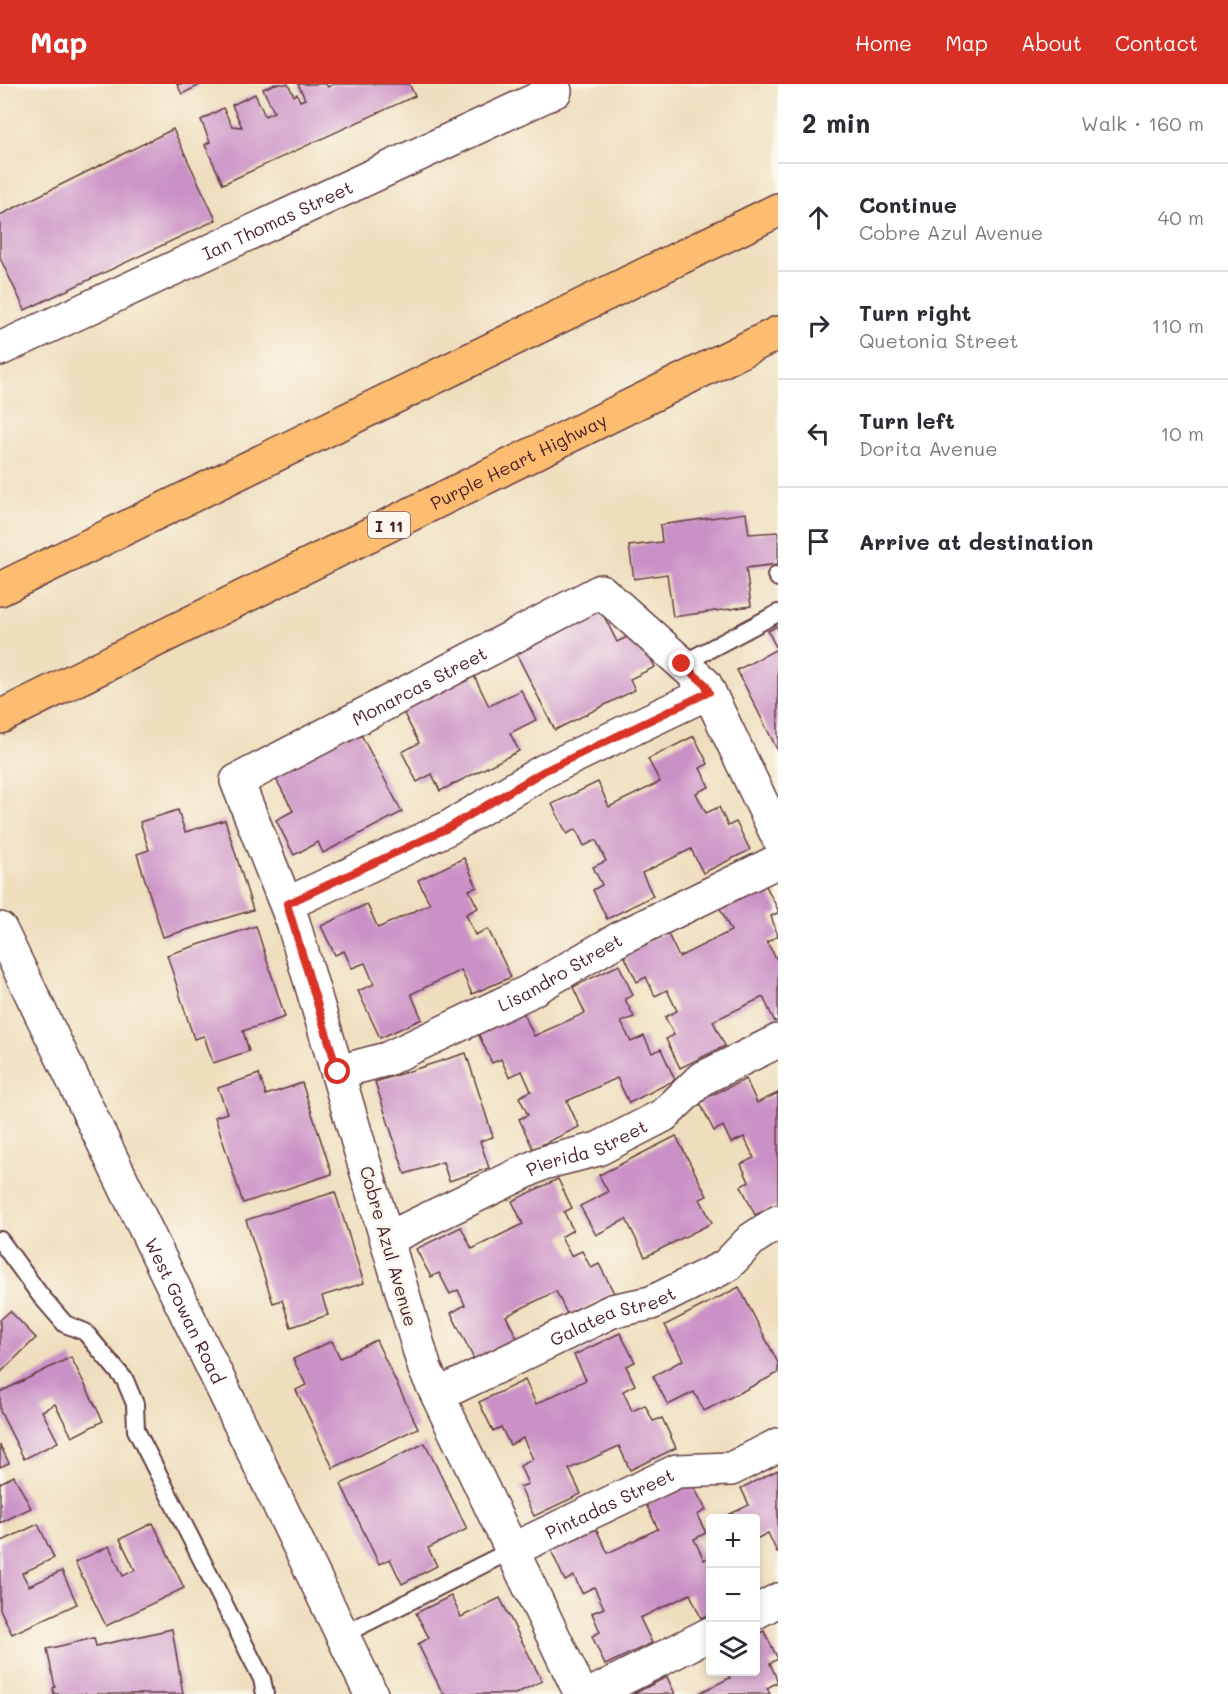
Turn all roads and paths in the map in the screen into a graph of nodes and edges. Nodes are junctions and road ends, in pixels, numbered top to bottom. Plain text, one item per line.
1 (553, 88) edge
2 (778, 210) edge
3 (778, 333) edge
4 (0, 349) edge
5 (0, 590) edge
6 (778, 612) edge
7 (682, 664) junction
8 (709, 692) junction
9 (0, 717) edge
10 (237, 781) joint
11 (778, 837) edge
12 (778, 861) edge
13 (287, 904) junction
14 (0, 928) edge
15 (778, 1041) edge
16 (338, 1072) junction
17 (778, 1222) edge
18 (387, 1239) junction
19 (0, 1240) edge
20 (438, 1395) junction
21 (778, 1445) edge
22 (512, 1550) junction
23 (778, 1600) edge
24 (760, 1610) edge
25 (342, 1635) junction
26 (706, 1636) edge
27 (265, 1694) edge
28 (371, 1694) edge
29 (581, 1694) edge
30 (591, 1694) edge

1 - 4 street, Ian Thomas Street
2 - 5 highway
3 - 9 highway, Purple Heart Highway / I 11
6 - 7 lane
7 - 8 street
7 - 10 street, Monarcas Street
8 - 11 street
8 - 13 street
10 - 13 street, Cobre Azul Avenue
12 - 16 street, Lisandro Street
13 - 16 street, Cobre Azul Avenue
14 - 25 street, West Gowan Road
15 - 18 street, Pierida Street
16 - 18 street, Cobre Azul Avenue
17 - 20 street, Galatea Street
18 - 20 street, Cobre Azul Avenue
19 - 27 lane
20 - 22 street, Cobre Azul Avenue
21 - 22 street, Pintadas Street
22 - 25 lane
22 - 29 street, Cobre Azul Avenue
23 - 24 street
25 - 28 street, West Gowan Road
26 - 30 street

